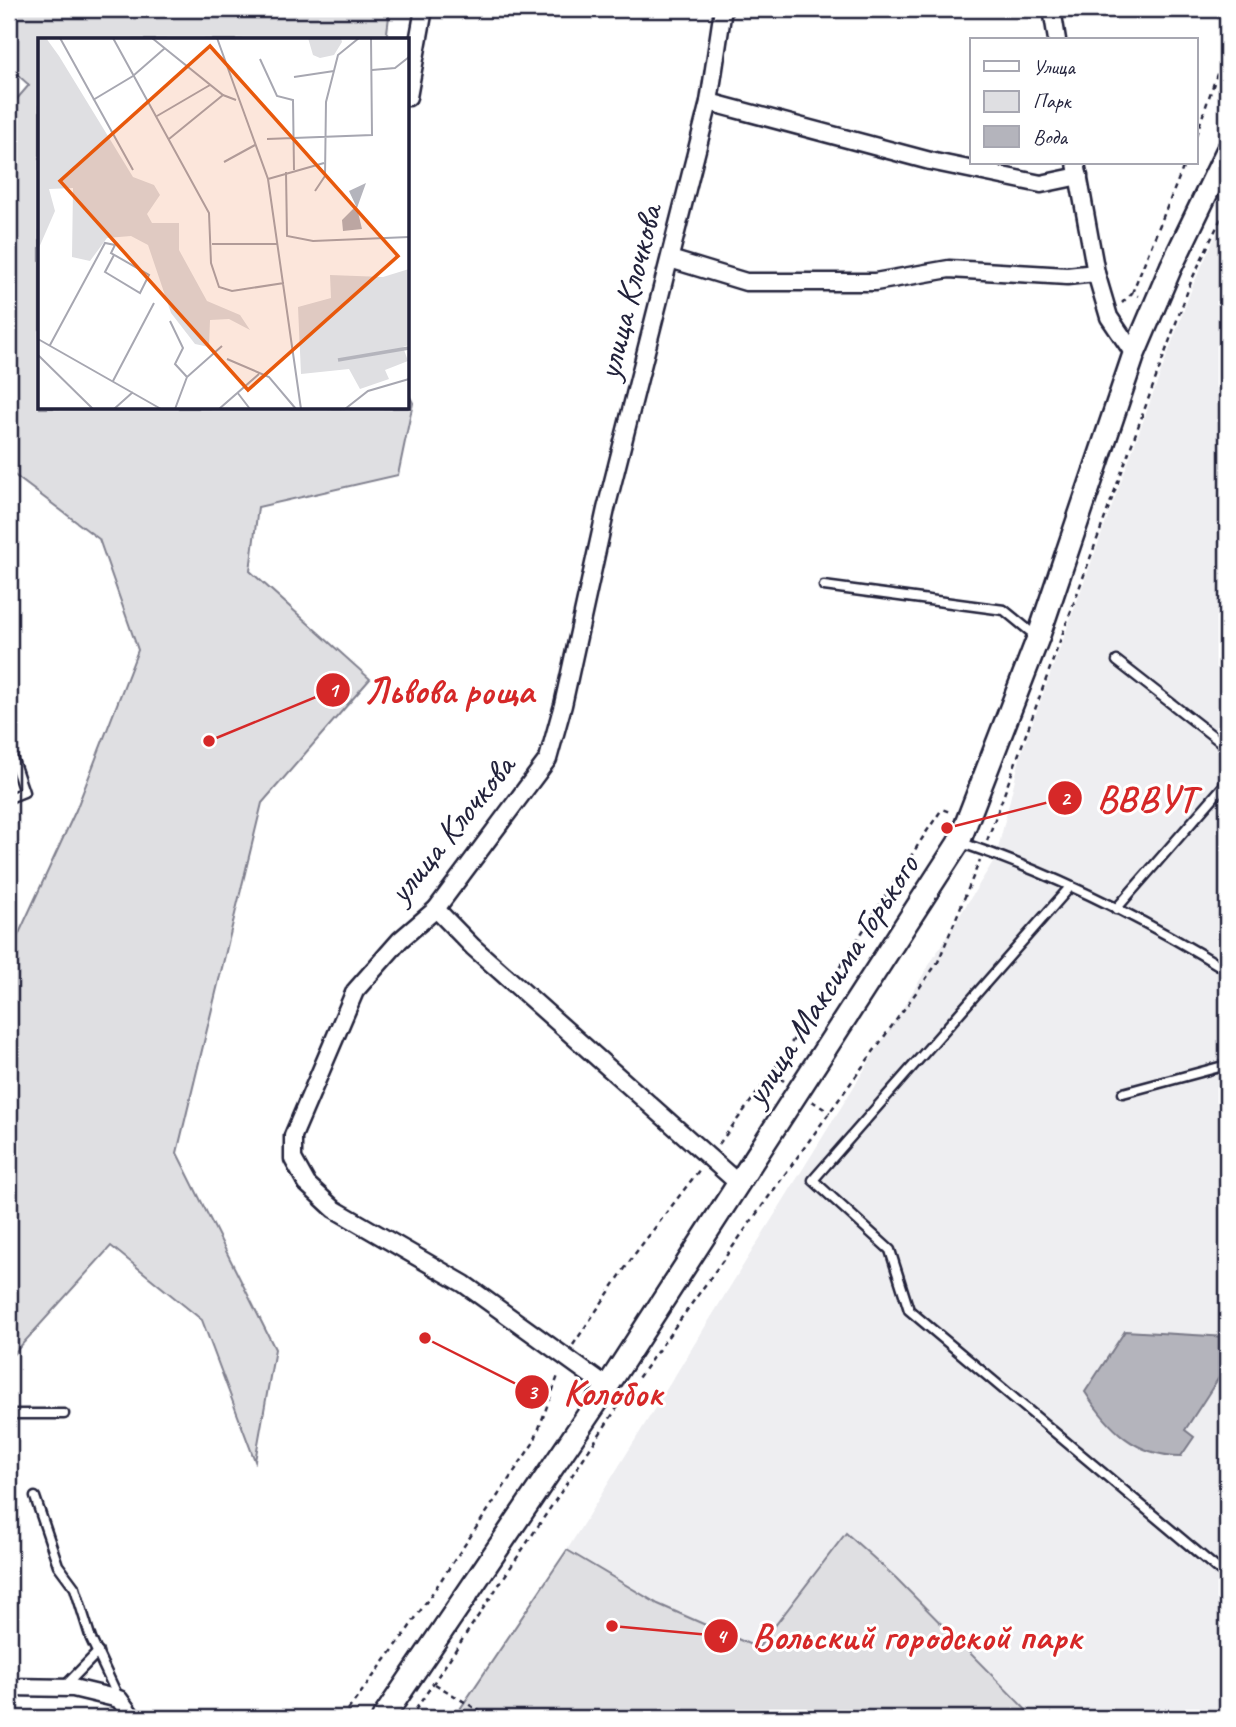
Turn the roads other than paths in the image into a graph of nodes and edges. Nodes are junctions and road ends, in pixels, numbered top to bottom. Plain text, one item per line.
1 (424, 9) edge
2 (723, 9) edge
3 (1052, 9) edge
4 (1057, 38) edge
5 (410, 86) edge
6 (709, 102) junction
7 (1227, 151) edge
8 (1077, 169) edge
9 (670, 259) junction
10 (1096, 273) junction
11 (1134, 354) junction
12 (824, 586) dead end
13 (1038, 638) junction
14 (1117, 661) dead end
15 (1227, 747) edge
16 (9, 748) edge
17 (1227, 782) edge
18 (9, 798) edge
19 (959, 842) junction
20 (1070, 887) junction
21 (436, 909) junction
22 (1116, 909) junction
23 (1227, 970) edge
24 (1227, 1065) edge
25 (1123, 1093) dead end
26 (739, 1184) junction
27 (607, 1387) junction
28 (9, 1414) edge
29 (64, 1414) dead end
30 (35, 1497) dead end
31 (1227, 1577) edge
32 (98, 1651) junction
33 (9, 1687) edge
34 (63, 1688) junction
35 (119, 1699) junction
36 (133, 1718) edge
37 (383, 1718) edge

1 - 5 street
2 - 6 street, улица Клочкова
3 - 4 street
6 - 8 street
6 - 9 street, улица Клочкова
7 - 11 main road, улица Максима Горького
8 - 10 street
9 - 10 street
9 - 21 street, улица Клочкова
10 - 11 street
11 - 13 main road, улица Максима Горького
12 - 13 lane
13 - 19 main road, улица Максима Горького
14 - 15 lane
16 - 18 lane
17 - 22 lane
19 - 20 lane
19 - 26 main road, улица Максима Горького
20 - 22 lane
20 - 31 lane
21 - 26 street
21 - 27 street, улица Клочкова
22 - 23 lane
24 - 25 lane
26 - 27 main road, улица Максима Горького
27 - 37 main road, улица Максима Горького
28 - 29 lane
30 - 32 lane
32 - 34 lane
32 - 35 lane
33 - 34 street
34 - 35 street
35 - 36 street

